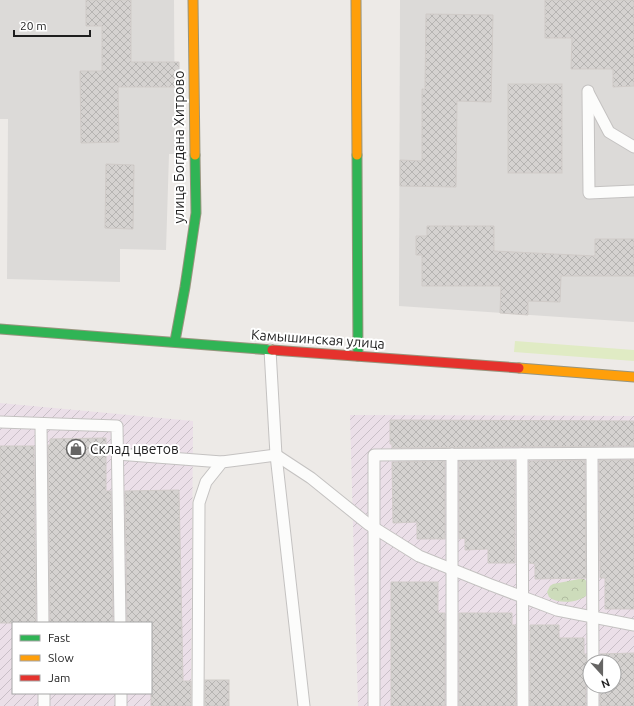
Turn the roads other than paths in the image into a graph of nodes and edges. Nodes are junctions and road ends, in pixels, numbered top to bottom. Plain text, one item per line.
1 (193, 0) edge
2 (356, 0) edge
3 (634, 147) edge
4 (634, 191) edge
5 (0, 329) edge
6 (175, 341) junction
7 (270, 350) junction
8 (358, 356) junction
9 (634, 377) edge
10 (0, 422) edge
11 (41, 424) junction
12 (634, 453) edge
13 (117, 454) junction
14 (452, 454) junction
15 (522, 454) junction
16 (592, 454) junction
17 (276, 455) junction
18 (222, 462) junction
19 (374, 527) junction
20 (452, 569) junction
21 (522, 596) junction
22 (593, 617) junction
23 (43, 622) edge
24 (120, 622) edge
25 (634, 625) edge
26 (593, 654) edge
27 (44, 694) edge
28 (121, 694) edge
29 (593, 694) edge
30 (44, 706) edge
31 (121, 706) edge
32 (198, 706) edge
33 (304, 706) edge
34 (374, 706) edge
35 (452, 706) edge
36 (523, 706) edge
37 (593, 706) edge

1 - 6 street, улица Богдана Хитрово
2 - 8 street
3 - 4 lane
5 - 6 street, Камышинская улица
6 - 7 street, Камышинская улица
7 - 8 street, Камышинская улица
7 - 17 lane
8 - 9 street, Камышинская улица
10 - 11 lane
11 - 13 lane
11 - 23 lane
12 - 16 lane
13 - 18 lane
13 - 24 lane
14 - 15 lane
14 - 19 lane
14 - 20 lane
15 - 16 lane
15 - 21 lane
16 - 22 lane
17 - 18 lane
17 - 19 lane
17 - 33 lane
18 - 32 lane
19 - 20 lane
19 - 34 lane
20 - 21 lane
20 - 35 lane
21 - 22 lane
21 - 36 lane
22 - 25 lane
22 - 26 lane
27 - 30 lane
28 - 31 lane
29 - 37 lane

